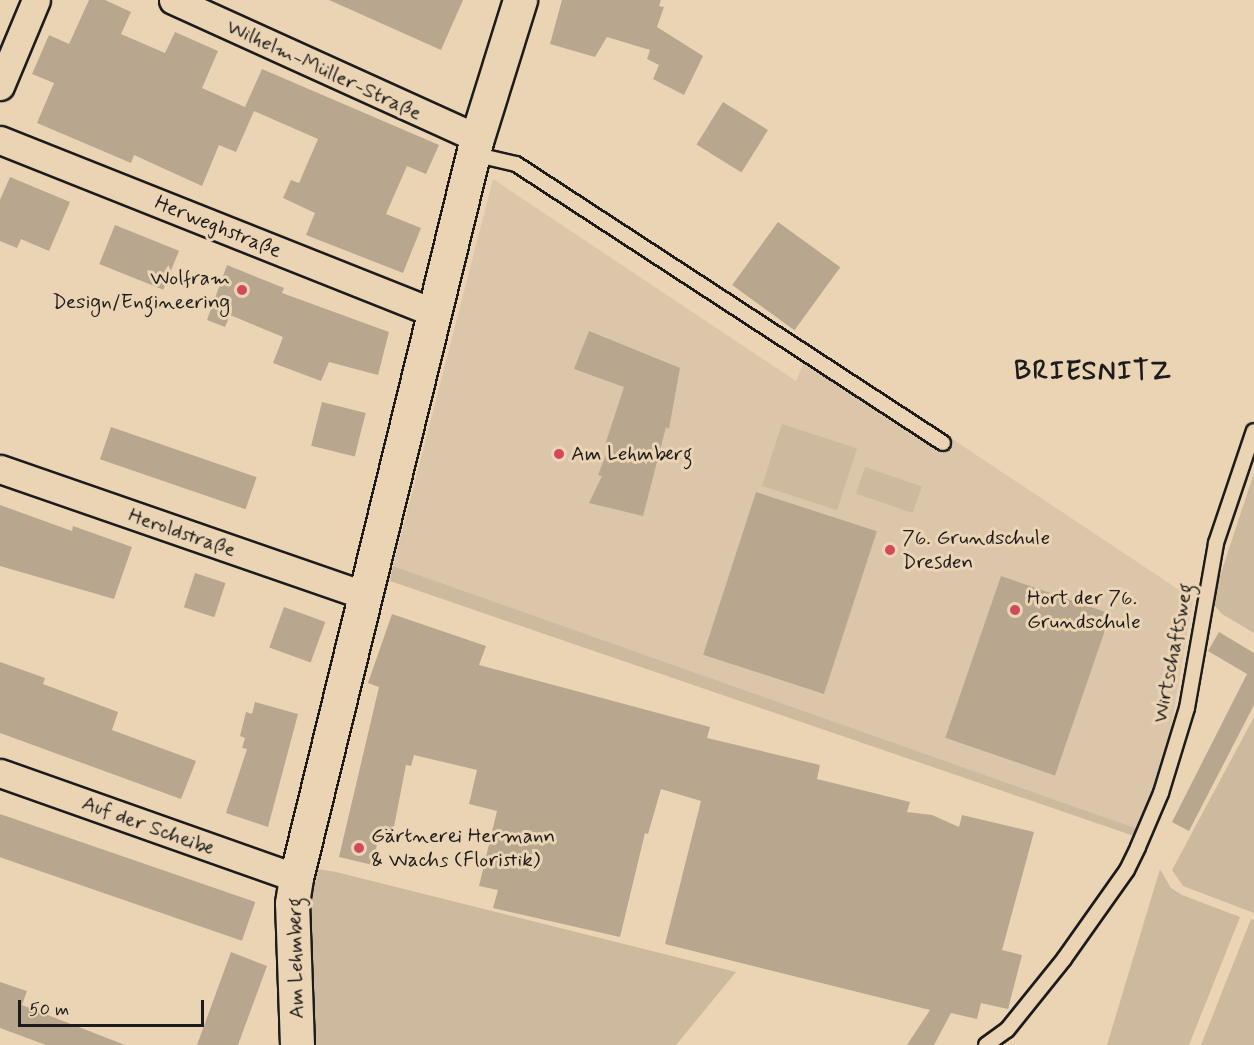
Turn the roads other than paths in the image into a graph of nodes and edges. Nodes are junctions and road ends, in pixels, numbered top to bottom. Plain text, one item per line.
1 (36, 0) edge
2 (173, 0) edge
3 (520, 0) edge
4 (0, 86) edge
5 (0, 141) edge
6 (475, 146) junction
7 (435, 313) junction
8 (1254, 431) edge
9 (943, 442) dead end
10 (0, 469) edge
11 (364, 595) junction
12 (0, 773) edge
13 (296, 878) junction
14 (297, 1045) edge
15 (986, 1045) edge

1 - 4 street
2 - 6 street, Wilhelm-Müller-Straße
3 - 6 street, Am Lehmberg
5 - 7 street, Herweghstraße
6 - 7 street, Am Lehmberg
6 - 9 lane
7 - 11 street, Am Lehmberg
8 - 15 lane, Wirtschaftsweg
10 - 11 street, Heroldstraße
11 - 13 street, Am Lehmberg
12 - 13 street, Auf der Scheibe
13 - 14 street, Am Lehmberg

